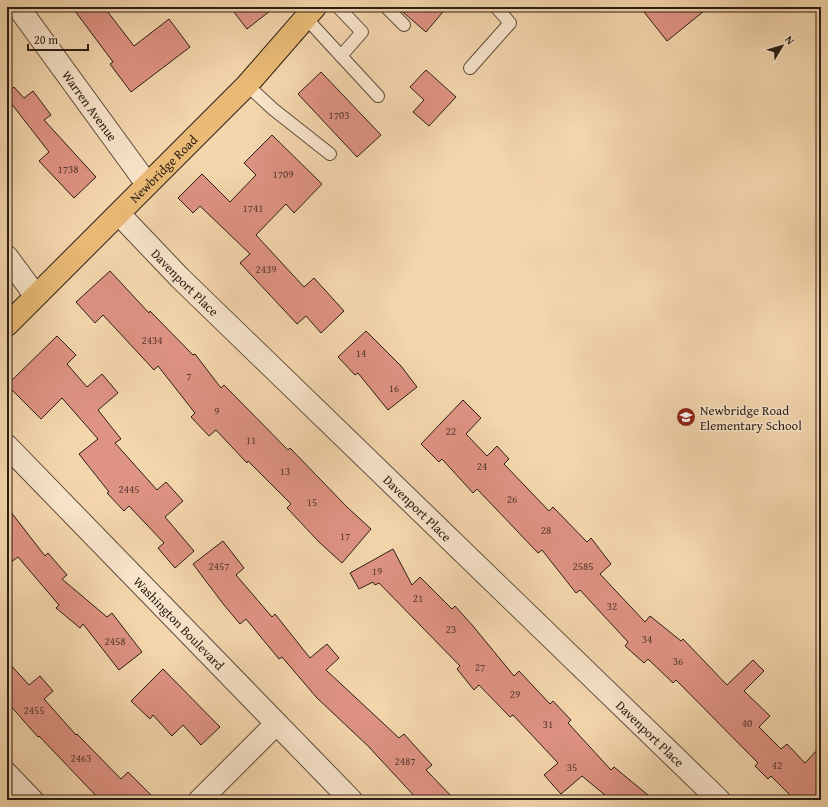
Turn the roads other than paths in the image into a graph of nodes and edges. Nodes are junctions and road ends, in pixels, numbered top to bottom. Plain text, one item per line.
1 (18, 7) edge
2 (338, 7) edge
3 (386, 7) edge
4 (496, 7) edge
5 (306, 10) edge
6 (404, 25) dead end
7 (341, 56) junction
8 (470, 68) dead end
9 (247, 85) junction
10 (378, 96) dead end
11 (330, 154) dead end
12 (147, 184) junction
13 (119, 214) junction
14 (7, 257) edge
15 (35, 295) junction
16 (7, 325) edge
17 (7, 446) edge
18 (276, 724) junction
19 (7, 774) edge
20 (32, 800) edge
21 (200, 800) edge
22 (351, 800) edge
23 (719, 800) edge

1 - 12 street, Warren Avenue
2 - 7 lane
3 - 6 lane
4 - 8 lane
5 - 7 lane
5 - 9 main road, Newbridge Road
7 - 10 lane
9 - 11 lane
9 - 12 main road, Newbridge Road
12 - 13 main road, Newbridge Road
13 - 15 main road, Newbridge Road
13 - 23 street, Davenport Place
14 - 15 street
15 - 16 main road, Newbridge Road
17 - 18 street, Washington Boulevard
18 - 21 street
18 - 22 street, Washington Boulevard
19 - 20 street

